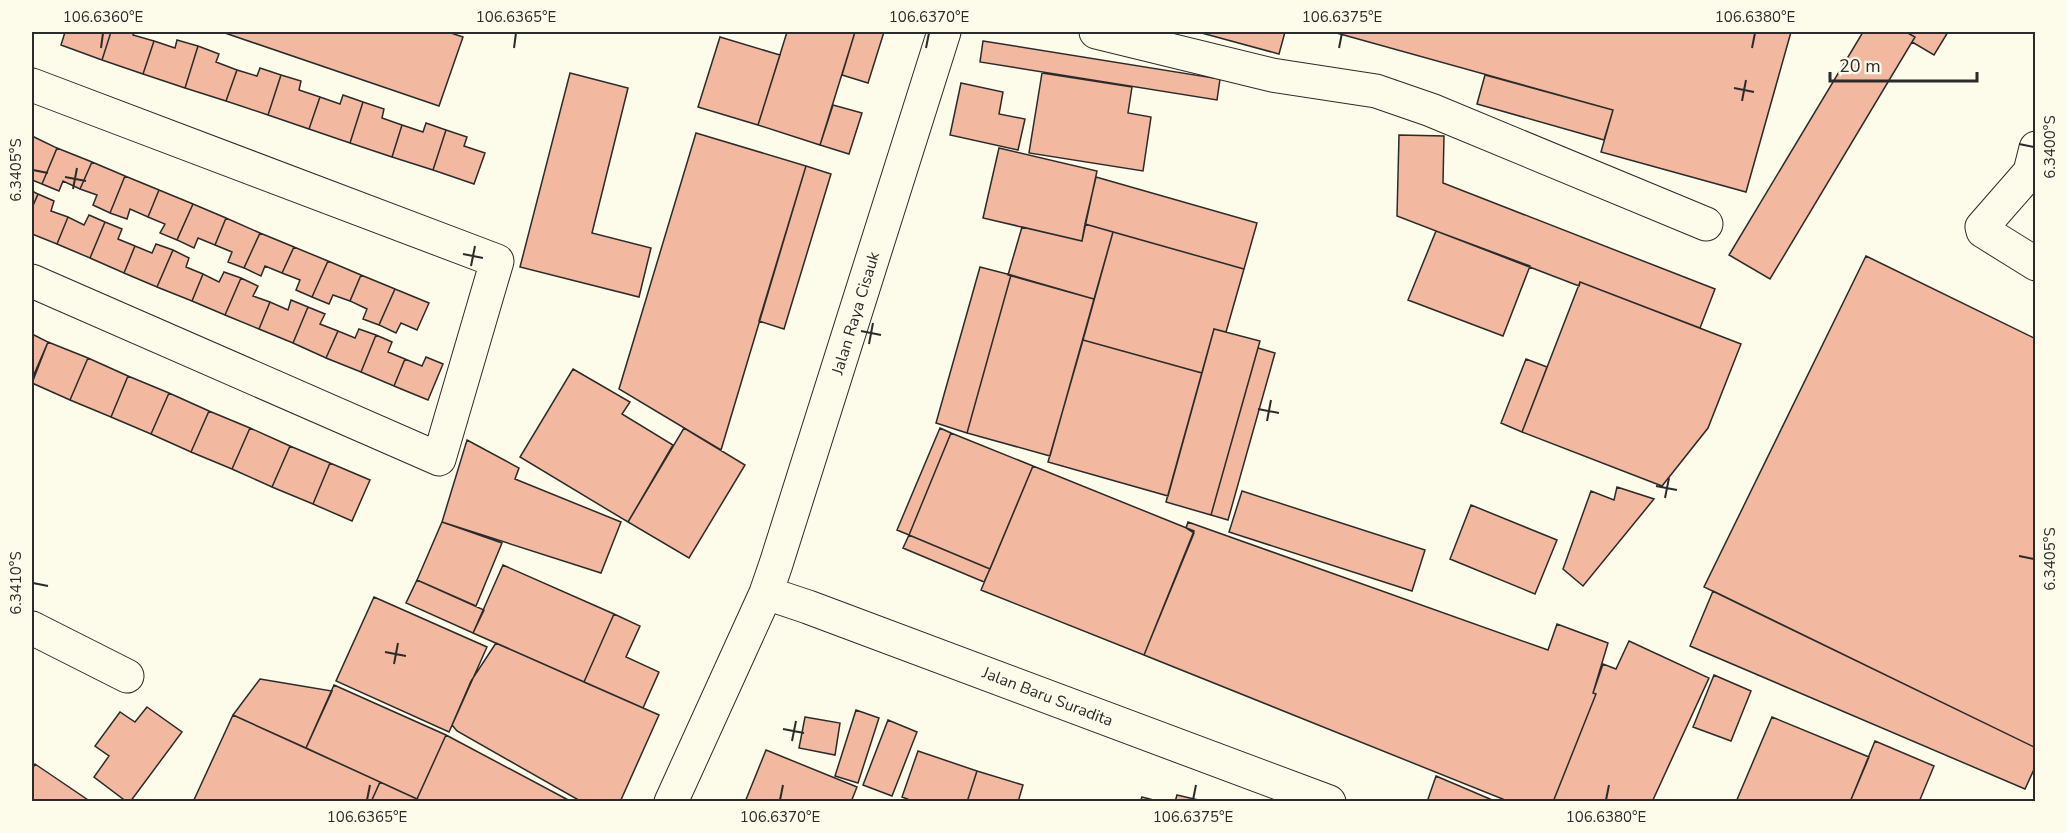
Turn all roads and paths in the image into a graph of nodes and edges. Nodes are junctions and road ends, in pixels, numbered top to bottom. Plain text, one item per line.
1 (944, 32) edge
2 (1096, 32) edge
3 (32, 85) edge
4 (2034, 164) edge
5 (1706, 224) dead end
6 (2036, 264) edge
7 (32, 281) edge
8 (766, 593) junction
9 (32, 628) edge
10 (127, 676) dead end
11 (671, 801) edge
12 (1329, 801) edge

1 - 8 main road, Jalan Raya Cisauk
2 - 5 main road
3 - 7 main road
4 - 6 main road
8 - 11 main road, Jalan Raya Cisauk
8 - 12 main road, Jalan Baru Suradita
9 - 10 main road

